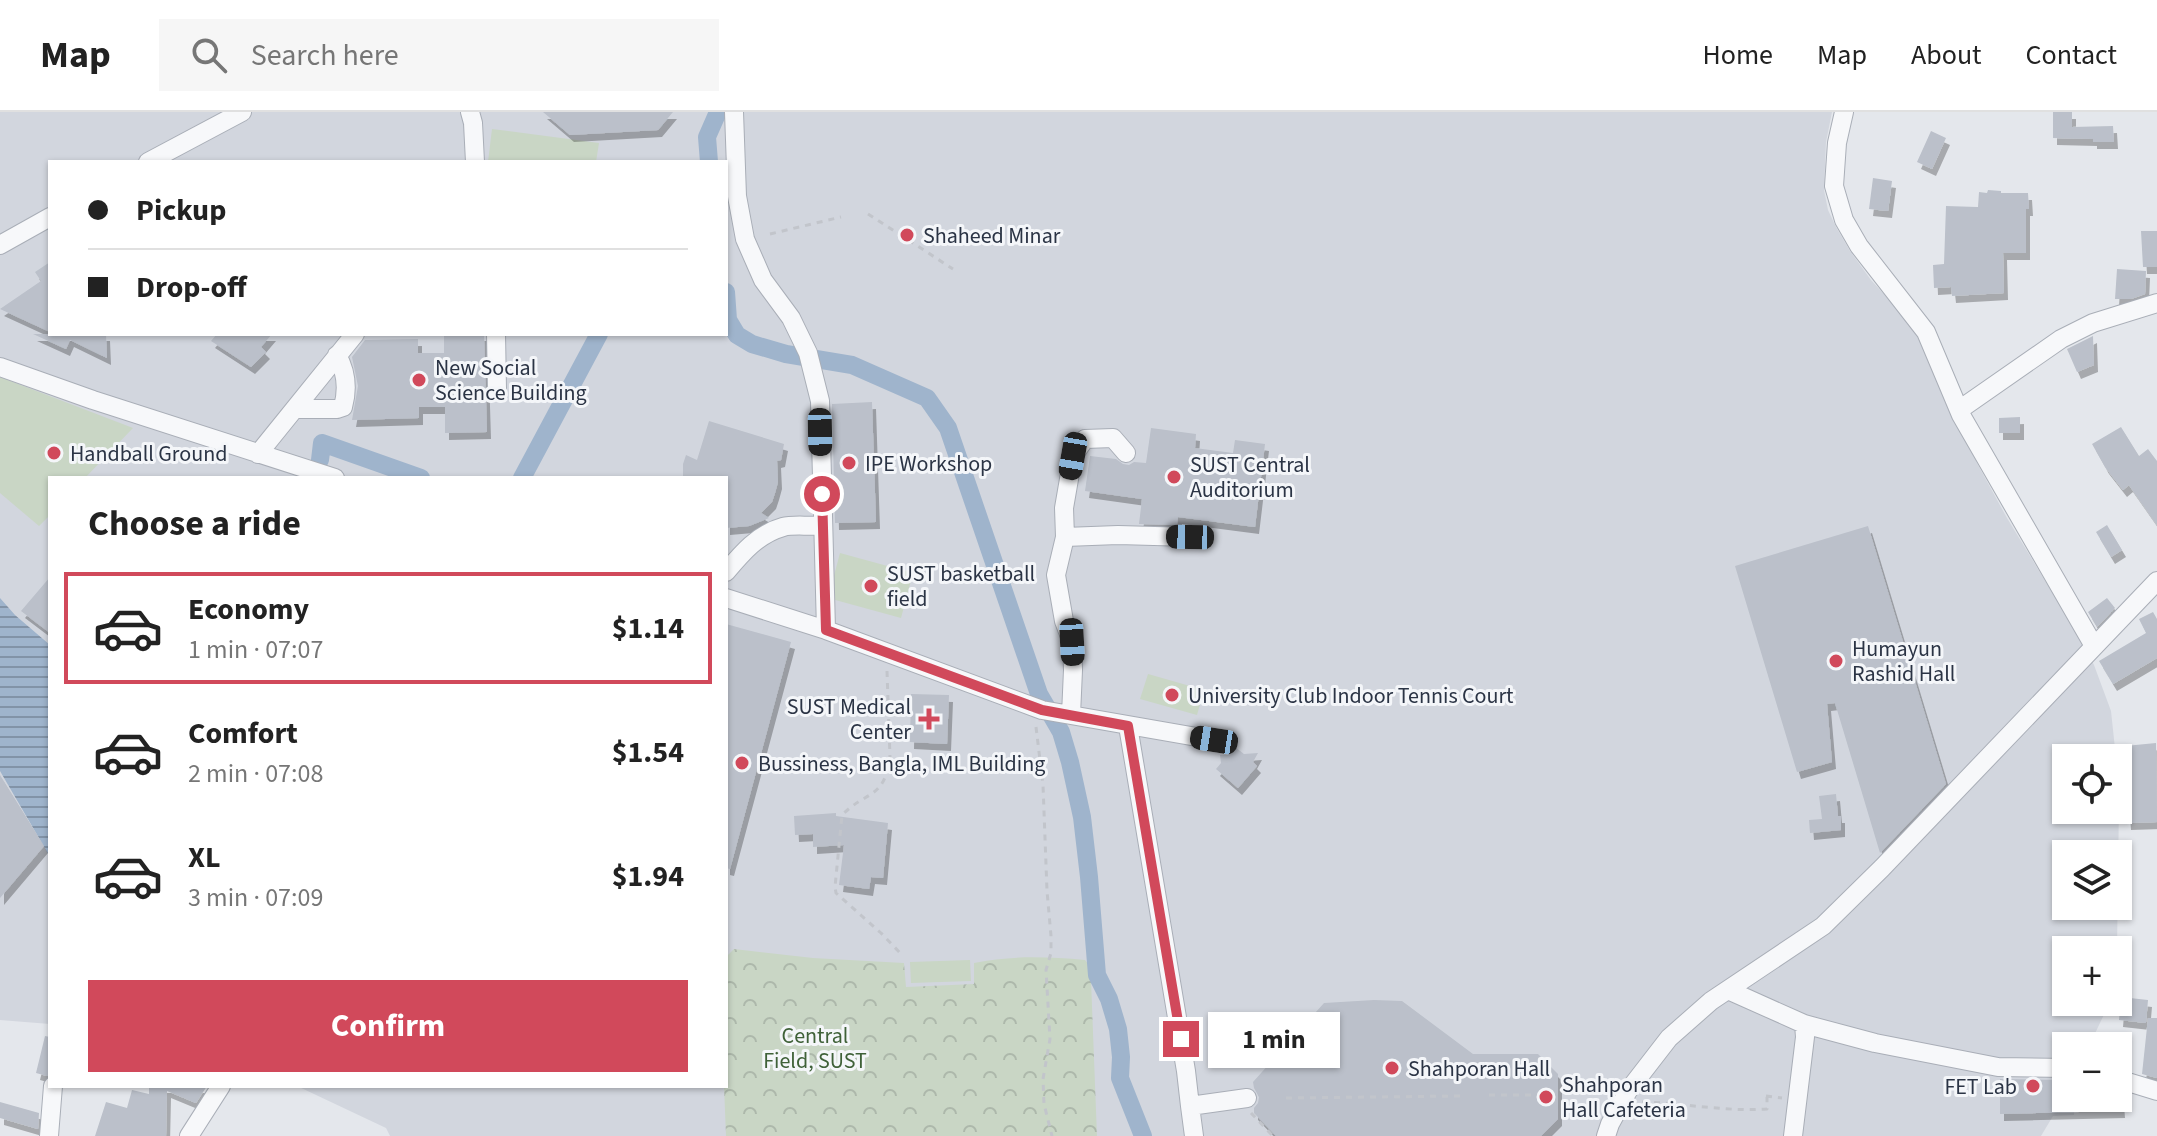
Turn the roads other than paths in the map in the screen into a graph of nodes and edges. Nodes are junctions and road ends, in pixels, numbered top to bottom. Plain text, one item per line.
1 (242, 112) edge
2 (470, 112) edge
3 (734, 112) edge
4 (1844, 112) edge
5 (152, 160) edge
6 (475, 160) edge
7 (48, 218) edge
8 (0, 245) edge
9 (2157, 303) edge
10 (353, 336) edge
11 (496, 336) edge
12 (337, 355) junction
13 (0, 367) edge
14 (497, 389) dead end
15 (296, 409) junction
16 (1959, 410) junction
17 (1126, 453) dead end
18 (258, 454) junction
19 (302, 473) edge
20 (322, 476) edge
21 (823, 525) junction
22 (1065, 537) junction
23 (1190, 537) dead end
24 (728, 570) edge
25 (2157, 581) edge
26 (728, 599) edge
27 (826, 630) junction
28 (2094, 646) junction
29 (1051, 711) junction
30 (1128, 726) junction
31 (1214, 740) dead end
32 (1728, 990) junction
33 (1804, 1024) junction
34 (2052, 1068) edge
35 (2132, 1083) edge
36 (53, 1088) edge
37 (220, 1088) edge
38 (2157, 1091) edge
39 (1247, 1098) road end
40 (1190, 1106) junction
41 (49, 1136) edge
42 (189, 1136) edge
43 (1194, 1136) edge
44 (1606, 1136) edge
45 (1793, 1136) edge

1 - 5 street
2 - 6 street
3 - 21 street
4 - 16 street
7 - 8 street
9 - 16 street
10 - 12 street
11 - 14 street
12 - 15 street
12 - 15 street
13 - 18 street
15 - 18 street
16 - 28 street
17 - 22 street
18 - 19 street
19 - 20 street
21 - 24 street
21 - 27 street
22 - 23 street
22 - 29 street
25 - 28 street
26 - 27 street
27 - 29 street
28 - 32 street
29 - 30 street
30 - 31 street
30 - 40 street
32 - 33 street
32 - 44 street
33 - 34 street
33 - 45 street
35 - 38 street
36 - 41 street
37 - 42 street
39 - 40 street
40 - 43 street

